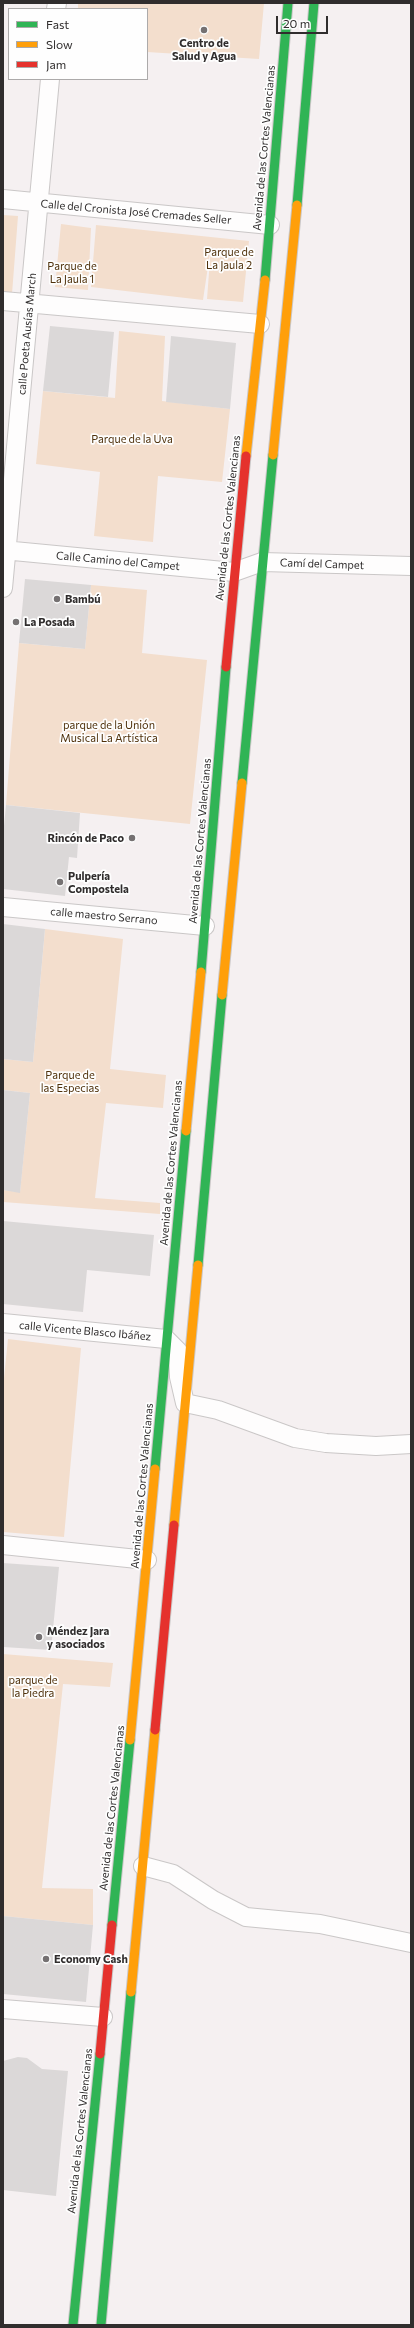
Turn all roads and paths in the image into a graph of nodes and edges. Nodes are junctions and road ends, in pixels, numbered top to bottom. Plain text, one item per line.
1 (288, 3) edge
2 (314, 3) edge
3 (50, 80) edge
4 (3, 199) edge
5 (39, 203) junction
6 (270, 224) junction
7 (3, 301) edge
8 (30, 304) junction
9 (260, 324) junction
10 (5, 550) edge
11 (262, 562) junction
12 (411, 566) edge
13 (234, 572) junction
14 (3, 588) edge
15 (3, 907) edge
16 (205, 926) junction
17 (3, 1324) edge
18 (166, 1339) junction
19 (185, 1403) junction
20 (411, 1444) edge
21 (3, 1546) edge
22 (147, 1560) junction
23 (143, 1866) junction
24 (411, 1943) edge
25 (3, 2009) edge
26 (103, 2017) junction
27 (73, 2325) edge
28 (101, 2325) edge

1 - 6 street, Avenida de las Cortes Valencianas
2 - 11 street
3 - 5 street, calle Poeta Ausías March
4 - 5 street, Calle del Cronista José Cremades Seller
5 - 6 street, Calle del Cronista José Cremades Seller
5 - 8 street, calle Poeta Ausías March
6 - 9 street, Avenida de las Cortes Valencianas
7 - 8 street
8 - 9 street
8 - 10 street, calle Poeta Ausías March
9 - 13 street, Avenida de las Cortes Valencianas
10 - 13 street, Calle Camino del Campet
10 - 14 street, calle Poeta Ausías March
11 - 12 street, Camí del Campet
11 - 13 street, Camí del Campet
11 - 19 street
13 - 16 street, Avenida de las Cortes Valencianas
15 - 16 street, calle maestro Serrano
16 - 18 street, Avenida de las Cortes Valencianas
17 - 18 street, calle Vicente Blasco Ibáñez
18 - 19 street
18 - 22 street, Avenida de las Cortes Valencianas
19 - 20 street
19 - 23 street
21 - 22 street
22 - 26 street, Avenida de las Cortes Valencianas
23 - 24 street
23 - 28 street
25 - 26 street
26 - 27 street, Avenida de las Cortes Valencianas

